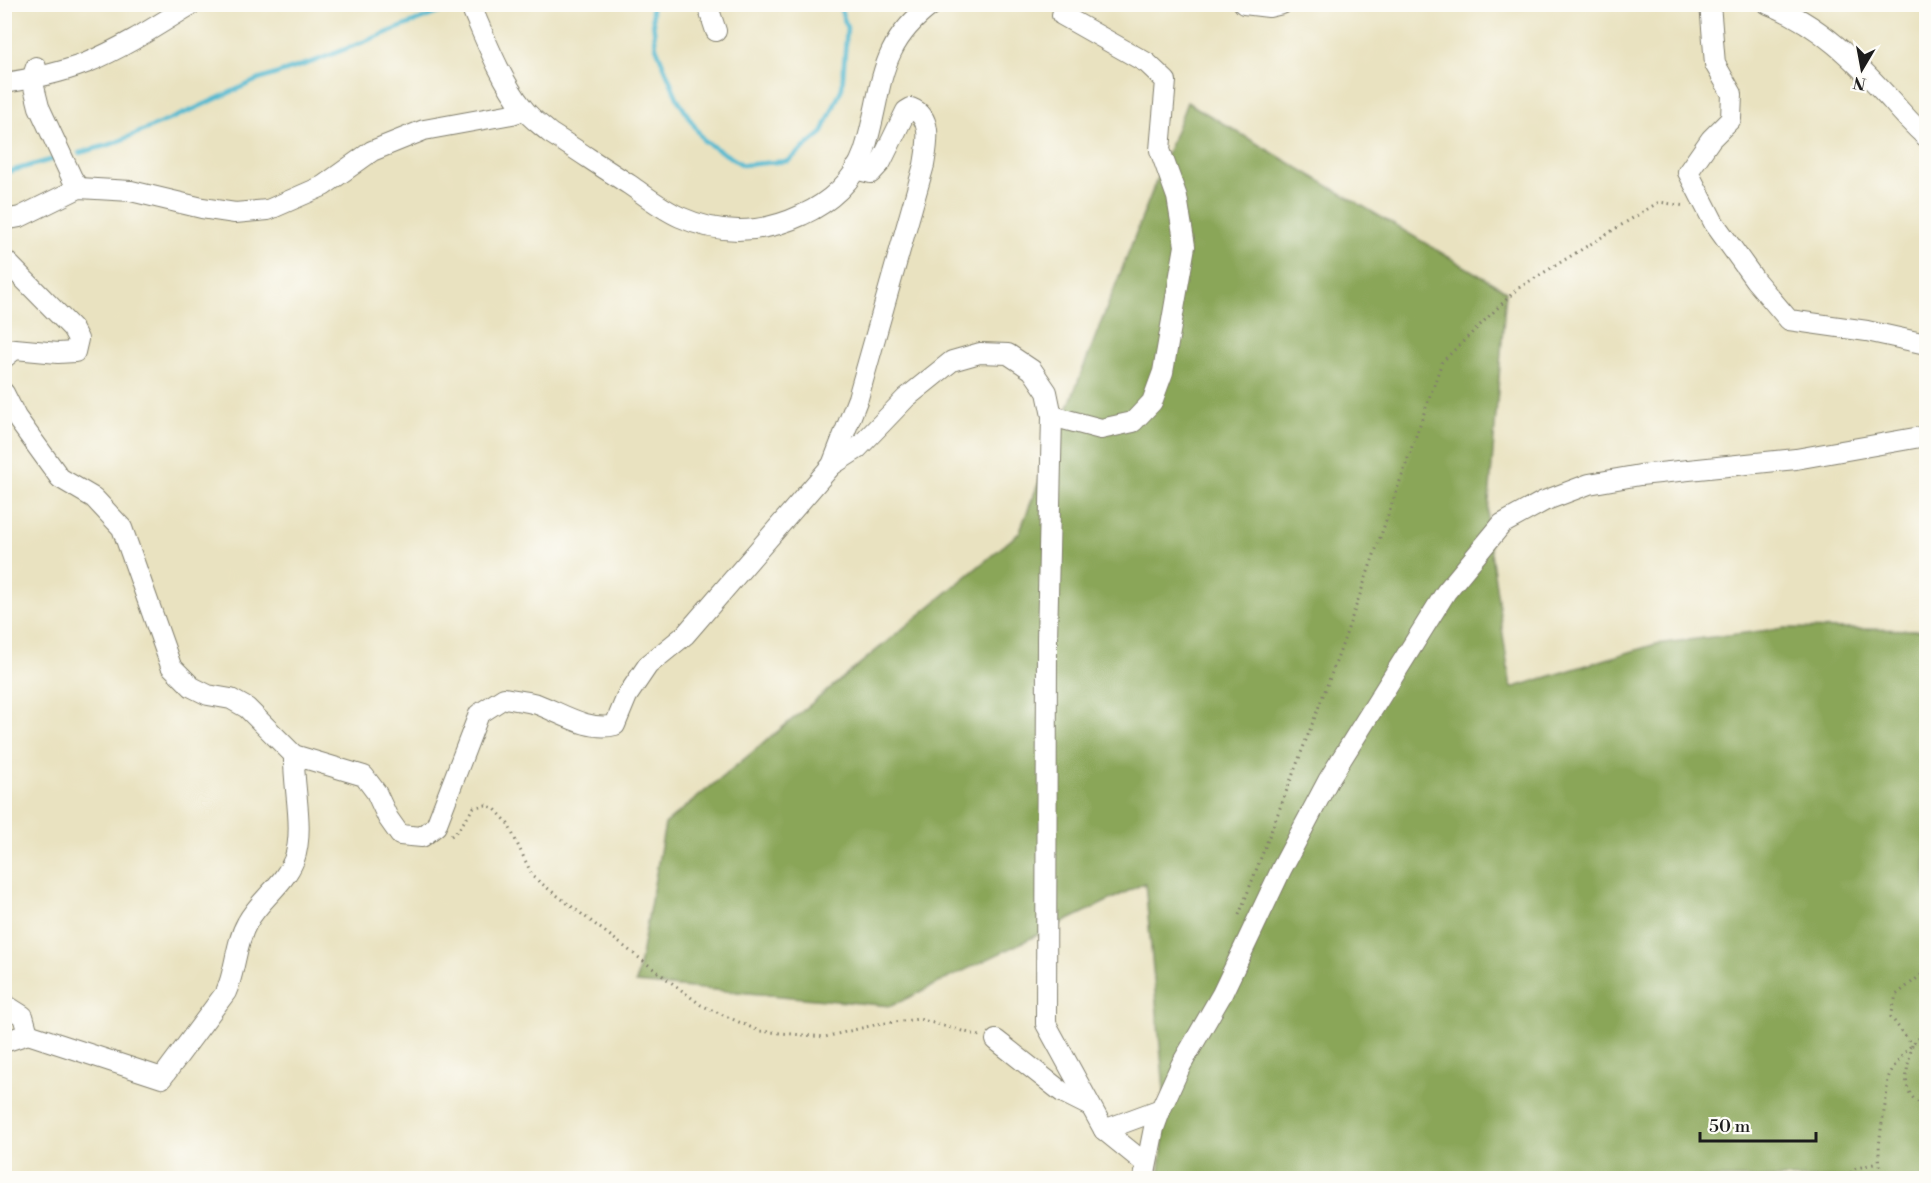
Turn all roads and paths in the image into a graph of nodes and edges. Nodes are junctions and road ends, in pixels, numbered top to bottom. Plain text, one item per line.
1 (192, 4) edge
2 (470, 4) edge
3 (707, 4) edge
4 (933, 4) edge
5 (1069, 4) edge
6 (1244, 4) edge
7 (1282, 4) edge
8 (1710, 4) edge
9 (1768, 4) edge
10 (716, 31) dead end
11 (4, 71) edge
12 (32, 79) junction
13 (4, 83) edge
14 (524, 110) junction
15 (1926, 137) edge
16 (855, 170) junction
17 (76, 183) junction
18 (1707, 210) junction
19 (4, 220) edge
20 (4, 259) edge
21 (1926, 344) edge
22 (4, 358) edge
23 (4, 393) edge
24 (1052, 417) junction
25 (1926, 436) edge
26 (832, 465) junction
27 (294, 756) junction
28 (431, 830) junction
29 (1237, 921) dead end
30 (1926, 971) edge
31 (4, 1004) edge
32 (28, 1034) junction
33 (1926, 1034) edge
34 (996, 1040) joint
35 (4, 1042) edge
36 (1912, 1045) junction
37 (1090, 1106) junction
38 (1926, 1107) edge
39 (1161, 1109) junction
40 (1104, 1130) junction
41 (1878, 1163) junction
42 (1145, 1171) edge
43 (1848, 1179) edge
44 (1882, 1179) edge

1 - 12 street
2 - 14 street
3 - 10 street
4 - 16 street
5 - 24 street
6 - 7 street
8 - 18 street
9 - 15 street
11 - 12 street
12 - 13 street
12 - 17 street
14 - 16 street
14 - 17 street
16 - 26 street
17 - 19 street
18 - 21 street
18 - 29 path
20 - 22 street
23 - 27 street
24 - 26 street
24 - 37 street
25 - 39 street
26 - 28 street
27 - 28 street
27 - 32 street
28 - 34 path
30 - 36 path
31 - 32 street
32 - 35 street
33 - 36 path
34 - 37 street
36 - 38 path
36 - 41 path
37 - 40 street
39 - 40 street
39 - 42 street
40 - 42 street
41 - 43 path
41 - 44 path

